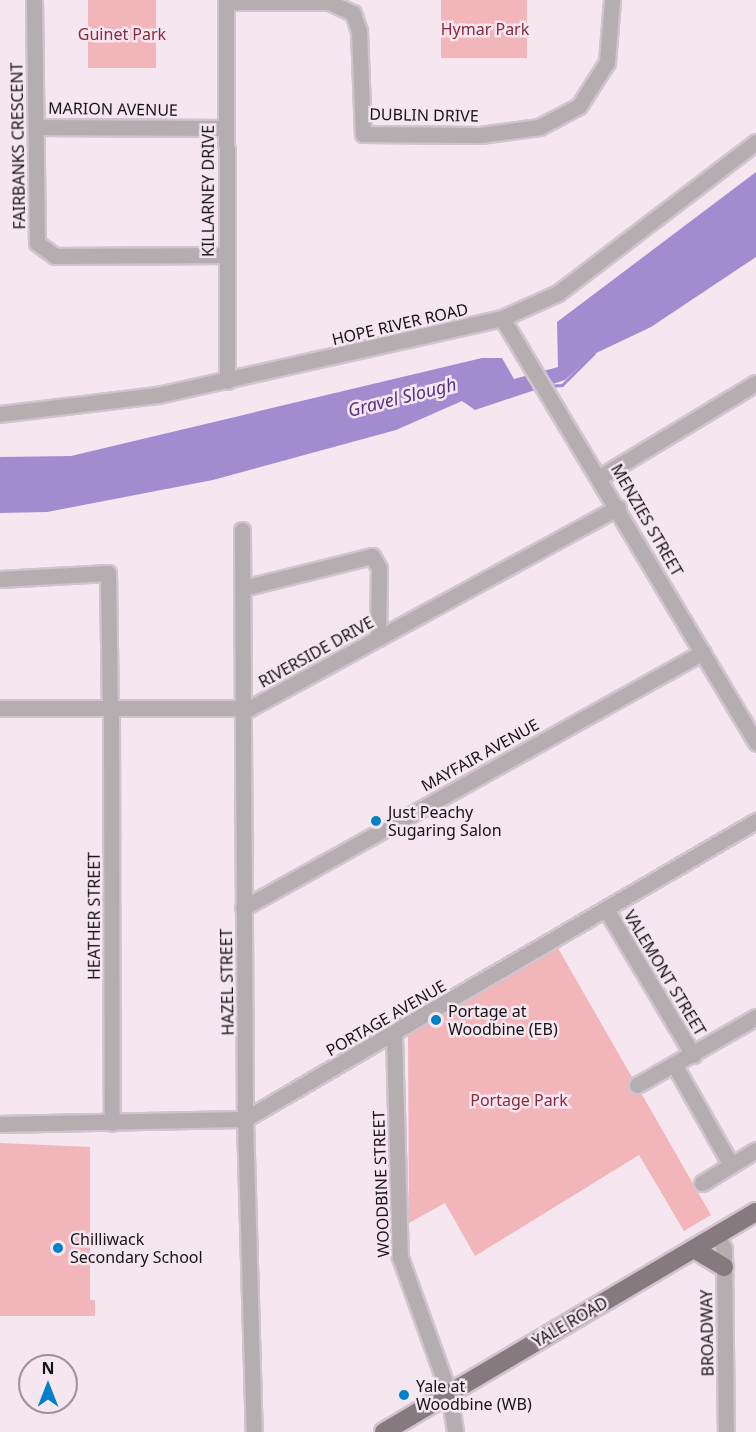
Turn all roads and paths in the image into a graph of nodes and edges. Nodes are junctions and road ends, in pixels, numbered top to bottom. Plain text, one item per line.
1 (34, 0) edge
2 (612, 0) edge
3 (226, 1) edge
4 (36, 127) junction
5 (226, 128) junction
6 (756, 142) edge
7 (226, 255) junction
8 (502, 318) junction
9 (227, 381) junction
10 (756, 383) edge
11 (0, 414) edge
12 (600, 477) junction
13 (618, 507) junction
14 (242, 530) dead end
15 (0, 579) edge
16 (243, 588) junction
17 (378, 638) junction
18 (703, 652) junction
19 (0, 708) edge
20 (243, 708) junction
21 (111, 709) junction
22 (756, 743) edge
23 (756, 821) edge
24 (243, 908) junction
25 (606, 909) junction
26 (755, 1023) edge
27 (394, 1035) junction
28 (693, 1055) junction
29 (675, 1066) junction
30 (637, 1085) dead end
31 (245, 1119) junction
32 (112, 1123) junction
33 (0, 1124) edge
34 (756, 1150) edge
35 (731, 1165) junction
36 (702, 1183) dead end
37 (756, 1212) edge
38 (718, 1235) junction
39 (694, 1249) junction
40 (724, 1267) junction
41 (449, 1393) junction
42 (254, 1432) edge
43 (384, 1432) edge
44 (455, 1432) edge
45 (726, 1432) edge

1 - 4 street, FAIRBANKS CRESCENT
2 - 3 street, DUBLIN DRIVE
3 - 5 street, KILLARNEY DRIVE
4 - 5 street, MARION AVENUE
4 - 7 street, FAIRBANKS CRESCENT
5 - 7 street, KILLARNEY DRIVE
6 - 8 street, HOPE RIVER ROAD
7 - 9 street, KILLARNEY DRIVE
8 - 9 street, HOPE RIVER ROAD
8 - 12 street, MENZIES STREET
9 - 11 street, HOPE RIVER ROAD
10 - 12 street
12 - 13 street, MENZIES STREET
13 - 17 street, RIVERSIDE DRIVE
13 - 18 street, MENZIES STREET
14 - 16 street, HAZEL STREET
15 - 21 street, HEATHER STREET
16 - 17 street
16 - 20 street, HAZEL STREET
17 - 20 street, RIVERSIDE DRIVE
18 - 22 street, MENZIES STREET
18 - 24 street, MAYFAIR AVENUE
19 - 21 street, RIVERSIDE DRIVE
20 - 21 street, RIVERSIDE DRIVE
20 - 24 street, HAZEL STREET
21 - 32 street, HEATHER STREET
23 - 25 street, PORTAGE AVENUE
24 - 31 street, HAZEL STREET
25 - 27 street, PORTAGE AVENUE
25 - 28 street, VALEMONT STREET
26 - 28 street
27 - 31 street, PORTAGE AVENUE
27 - 41 street, WOODBINE STREET
28 - 29 street
29 - 30 street
29 - 35 street
31 - 32 street, PORTAGE AVENUE
31 - 42 street, HAZEL STREET
32 - 33 street, PORTAGE AVENUE
34 - 35 street
35 - 36 street
37 - 38 main road, YALE ROAD
38 - 39 main road, YALE ROAD
38 - 40 street, BROADWAY
39 - 40 main road
39 - 41 main road, YALE ROAD
40 - 45 street, BROADWAY
41 - 43 main road, YALE ROAD
41 - 44 street, WOODBINE STREET

